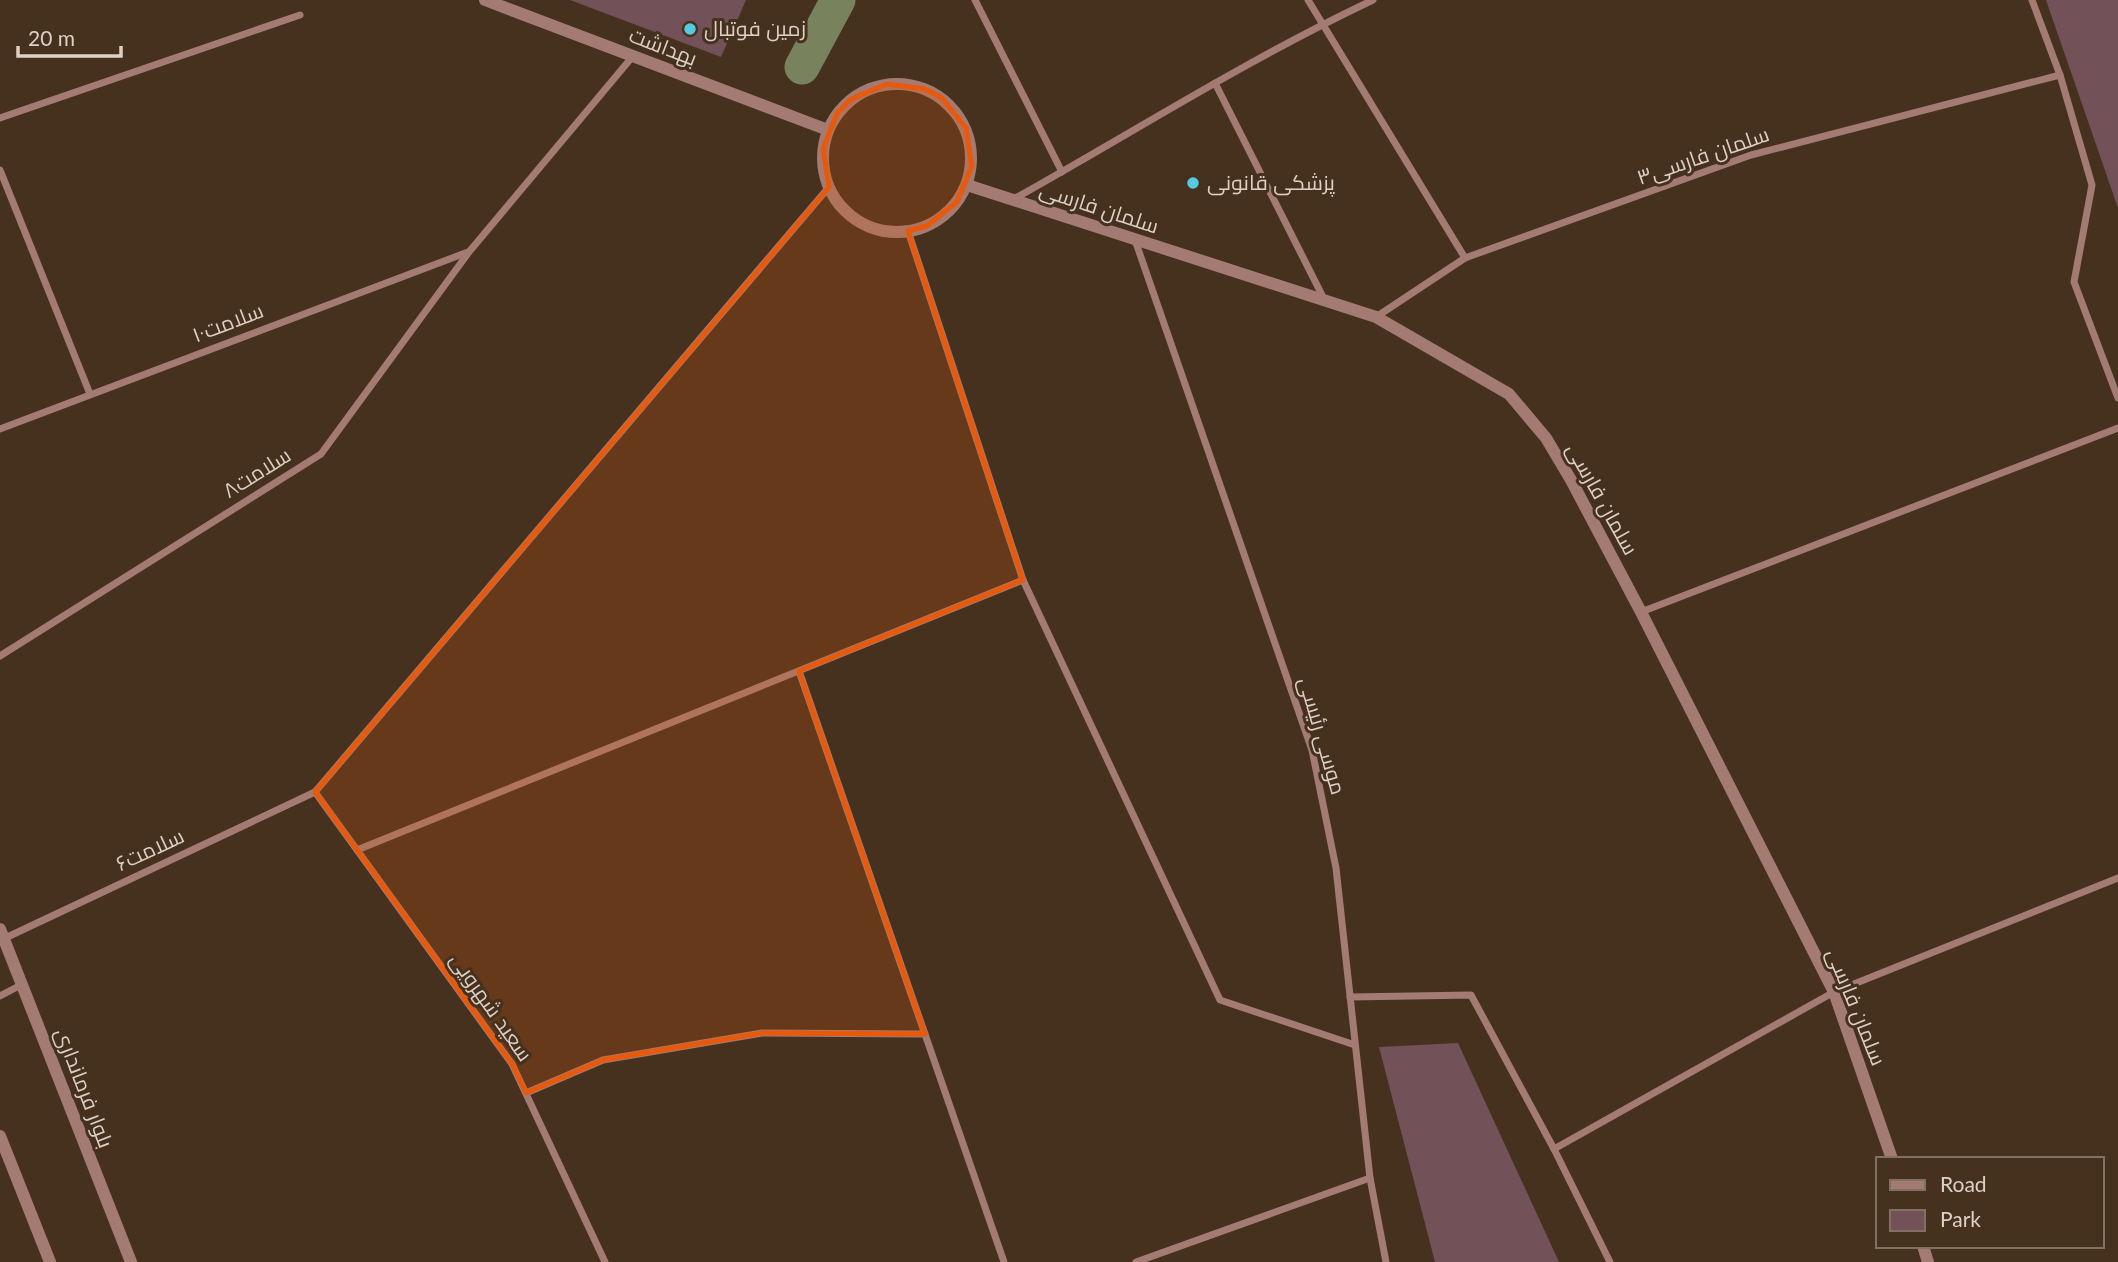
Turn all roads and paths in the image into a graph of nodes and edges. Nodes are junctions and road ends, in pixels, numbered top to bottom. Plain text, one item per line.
1 (485, 0) edge
2 (975, 0) edge
3 (1308, 0) edge
4 (1373, 0) edge
5 (2032, 0) edge
6 (300, 15) dead end
7 (1321, 24) junction
8 (633, 56) junction
9 (2060, 75) junction
10 (1215, 83) junction
11 (0, 118) edge
12 (828, 130) junction
13 (0, 170) edge
14 (1062, 172) junction
15 (967, 186) junction
16 (829, 187) junction
17 (1012, 200) junction
18 (908, 232) junction
19 (1135, 240) junction
20 (469, 252) junction
21 (1465, 258) junction
22 (1325, 301) junction
23 (1376, 317) junction
24 (90, 394) junction
25 (2118, 398) edge
26 (2118, 428) edge
27 (0, 429) edge
28 (1023, 580) junction
29 (1641, 612) junction
30 (0, 656) edge
31 (799, 671) junction
32 (315, 792) junction
33 (357, 850) junction
34 (2118, 878) edge
35 (1, 936) edge
36 (23, 984) junction
37 (1834, 992) junction
38 (0, 996) edge
39 (1350, 998) junction
40 (925, 1034) junction
41 (1355, 1045) junction
42 (526, 1093) junction
43 (0, 1136) edge
44 (1554, 1149) junction
45 (1891, 1157) edge
46 (1370, 1178) junction
47 (50, 1262) edge
48 (131, 1262) edge
49 (605, 1262) edge
50 (1004, 1262) edge
51 (1136, 1262) edge
52 (1386, 1262) edge
53 (1610, 1262) edge

1 - 8 street, بهداشت
2 - 14 street
3 - 7 street
4 - 7 street
5 - 9 street
6 - 11 street
7 - 10 street
7 - 21 street
8 - 12 street, بهداشت
8 - 20 street, سلامت۸
9 - 21 street, سلمان فارسی۳
9 - 25 street
10 - 14 street
10 - 22 street
12 - 15 street
12 - 16 street
13 - 24 street
14 - 17 street
15 - 17 street, سلمان فارسی
15 - 18 street
16 - 18 street
16 - 32 street
17 - 19 street, سلمان فارسی
18 - 28 street
19 - 22 street, سلمان فارسی
19 - 39 street, موسی رئیسی
20 - 24 street, سلامت۱۰
20 - 30 street, سلامت۸
21 - 23 street, سلمان فارسی۳
22 - 23 street, سلمان فارسی
23 - 29 street, سلمان فارسی
24 - 27 street, سلامت۱۰
26 - 29 street
28 - 31 street
28 - 41 street
29 - 37 street, سلمان فارسی
31 - 33 street
31 - 40 street
32 - 33 street, سعید شهرویی
32 - 35 street, سلامت۶
33 - 42 street, سعید شهرویی
34 - 37 street
35 - 36 street, بلوار فرمانداری
36 - 38 street
36 - 48 street, بلوار فرمانداری
37 - 44 street
37 - 45 street, سلمان فارسی
39 - 41 street, موسی رئیسی
39 - 44 street
40 - 42 street
40 - 50 street
41 - 46 street, موسی رئیسی
42 - 49 street, سعید شهرویی
43 - 47 street
44 - 53 street
46 - 51 street
46 - 52 street, موسی رئیسی

